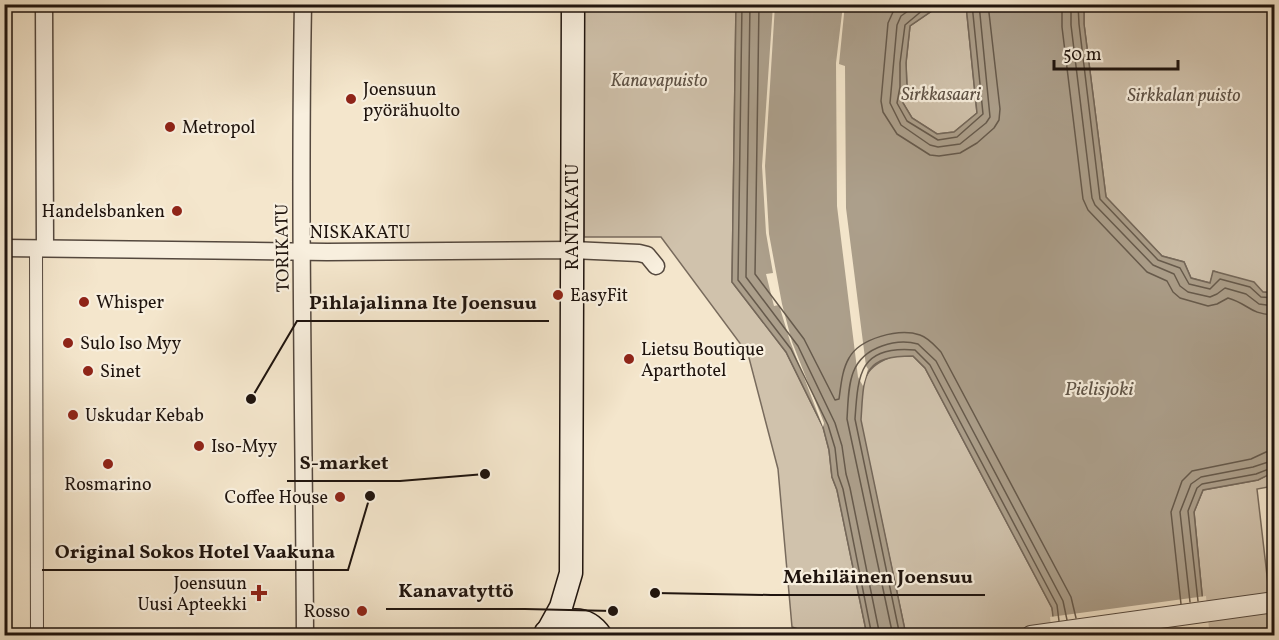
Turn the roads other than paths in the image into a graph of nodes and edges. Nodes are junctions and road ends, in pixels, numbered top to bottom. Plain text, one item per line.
1 (44, 4) edge
2 (303, 4) edge
3 (573, 4) edge
4 (4, 248) edge
5 (41, 248) junction
6 (572, 250) junction
7 (301, 251) junction
8 (656, 266) dead end
9 (571, 573) junction
10 (1275, 602) edge
11 (599, 633) edge
12 (546, 634) edge
13 (1039, 634) edge
14 (37, 636) edge
15 (305, 636) edge

1 - 5 street
2 - 7 street, TORIKATU
3 - 6 main road, RANTAKATU
4 - 5 street, NISKAKATU
5 - 7 street, NISKAKATU
5 - 14 street
6 - 7 street, NISKAKATU
6 - 8 street, NISKAKATU
6 - 9 main road, RANTAKATU
7 - 15 street, TORIKATU
9 - 11 main road, RANTAKATU
9 - 12 main road, RANTAKATU
10 - 13 street
11 - 12 main road

